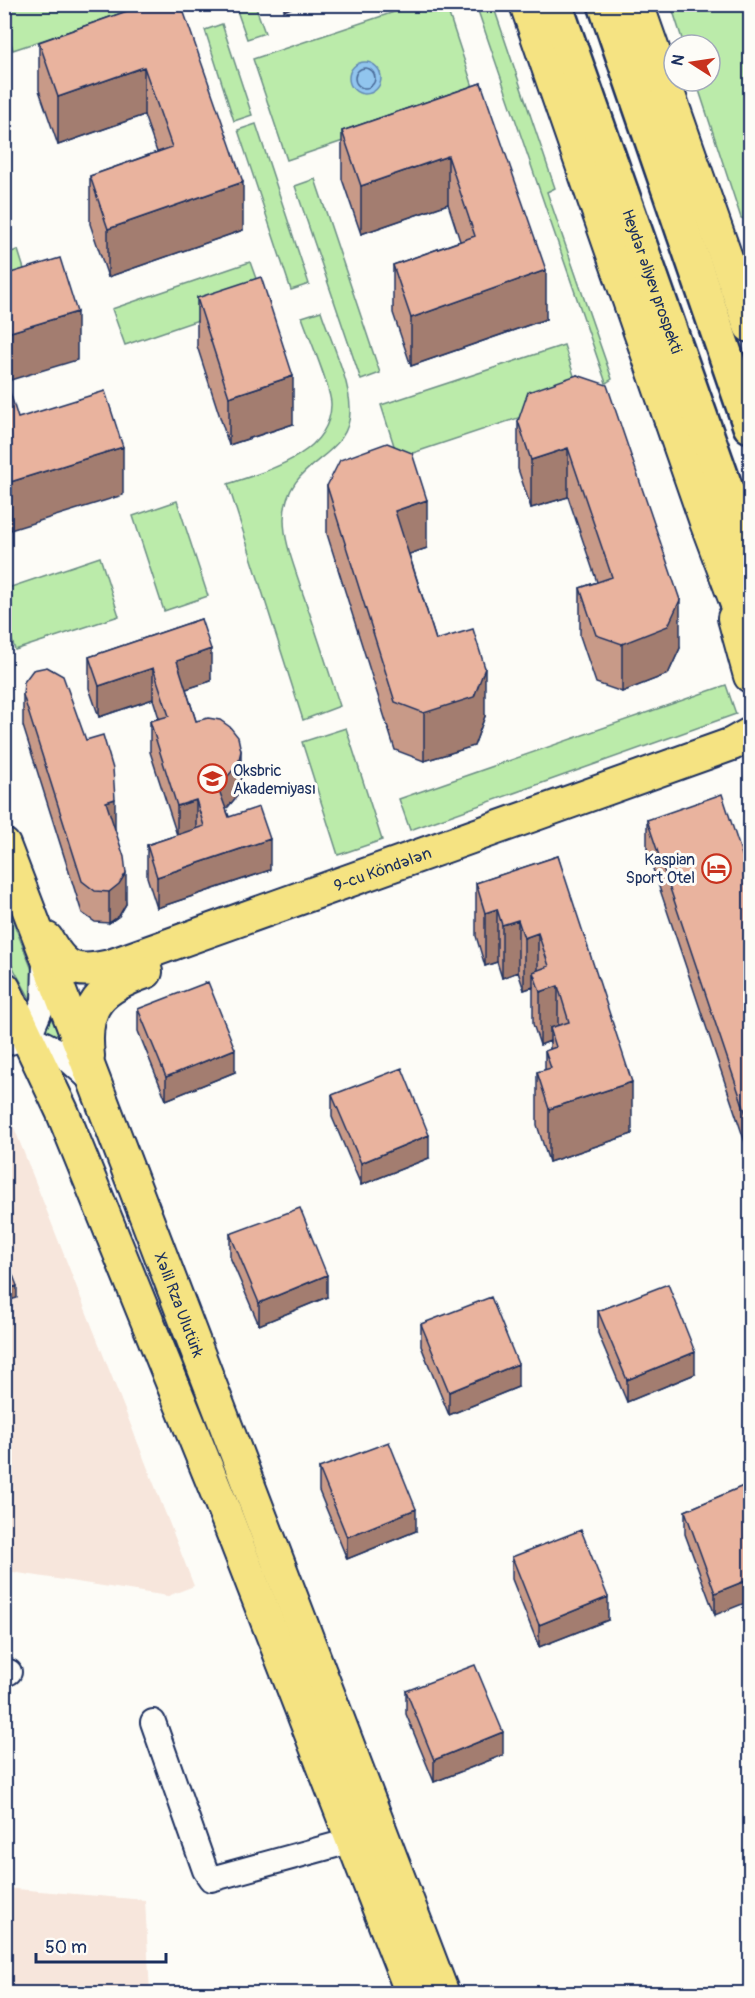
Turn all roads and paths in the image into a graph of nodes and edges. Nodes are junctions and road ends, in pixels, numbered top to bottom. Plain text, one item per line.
1 (526, 4) edge
2 (605, 4) edge
3 (637, 4) edge
4 (556, 10) edge
5 (750, 326) edge
6 (750, 426) edge
7 (706, 522) junction
8 (750, 557) edge
9 (750, 639) edge
10 (750, 676) edge
11 (750, 734) edge
12 (750, 759) edge
13 (4, 845) edge
14 (34, 918) junction
15 (4, 988) edge
16 (17, 1040) edge
17 (94, 1083) junction
18 (153, 1722) dead end
19 (342, 1769) junction
20 (354, 1840) junction
21 (412, 1994) edge
22 (443, 1994) edge

1 - 7 main road
2 - 6 highway
3 - 5 main road
4 - 8 highway, Heydər Əliyev prospekti
7 - 9 main road
7 - 10 main road
11 - 14 main road, 9-cu Köndələn
12 - 17 main road, 9-cu Köndələn
13 - 14 main road, Xəlil Rza Ulutürk
14 - 16 street
14 - 17 main road, Xəlil Rza Ulutürk
15 - 16 main road
16 - 17 street
16 - 19 main road
17 - 19 main road, Xəlil Rza Ulutürk
18 - 20 street
19 - 20 main road
19 - 22 main road
20 - 21 main road

